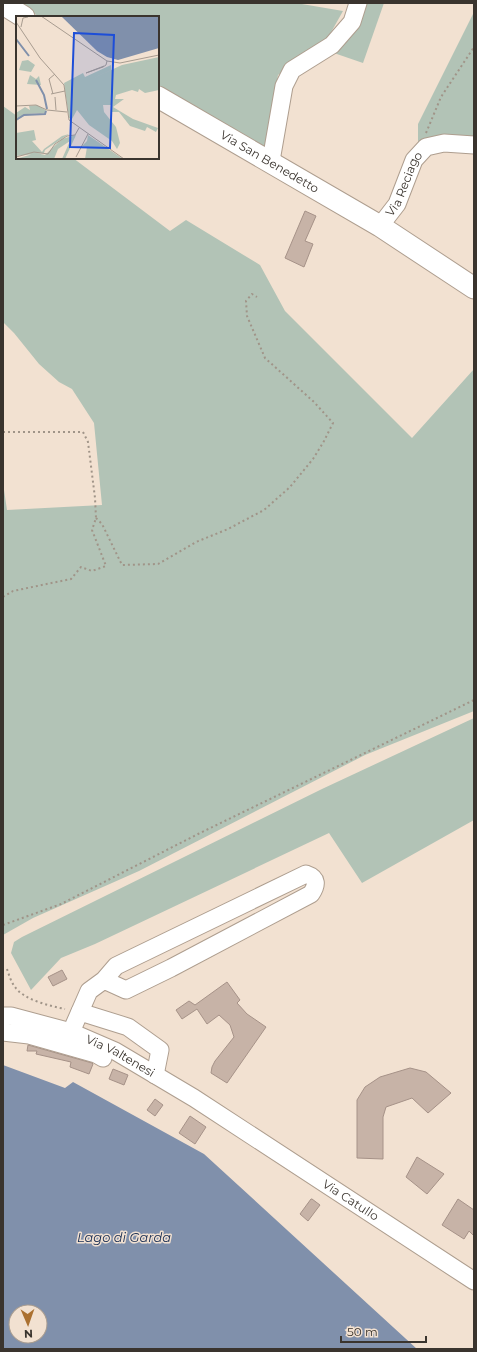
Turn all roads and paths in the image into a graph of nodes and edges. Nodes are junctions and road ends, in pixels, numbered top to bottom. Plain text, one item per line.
1 (358, 3) edge
2 (3, 4) edge
3 (22, 16) edge
4 (474, 47) edge
5 (159, 97) edge
6 (474, 145) edge
7 (426, 147) junction
8 (270, 158) junction
9 (382, 224) junction
10 (474, 288) edge
11 (257, 297) dead end
12 (3, 432) edge
13 (96, 518) junction
14 (3, 597) edge
15 (474, 700) edge
16 (3, 926) edge
17 (7, 970) dead end
18 (104, 980) junction
19 (80, 1012) junction
20 (3, 1016) edge
21 (3, 1032) edge
22 (71, 1032) junction
23 (155, 1075) junction
24 (174, 1090) junction
25 (210, 1118) dead end
26 (228, 1120) joint
27 (474, 1281) edge

1 - 8 street
2 - 3 main road
4 - 7 path
5 - 8 main road, Via San Benedetto
6 - 7 street, Via Reciago
7 - 9 street, Via Reciago
8 - 9 main road, Via San Benedetto
9 - 10 main road, Via San Benedetto
11 - 13 path
12 - 13 path
13 - 14 path
15 - 16 path
17 - 19 path
18 - 18 street
18 - 19 street
19 - 22 street
19 - 23 street
20 - 22 street, Via Valtenesi
21 - 24 street
22 - 23 street, Via Valtenesi
23 - 24 street, Via Valtenesi
24 - 25 street
24 - 26 street, Via Valtenesi
26 - 27 street, Via Catullo

